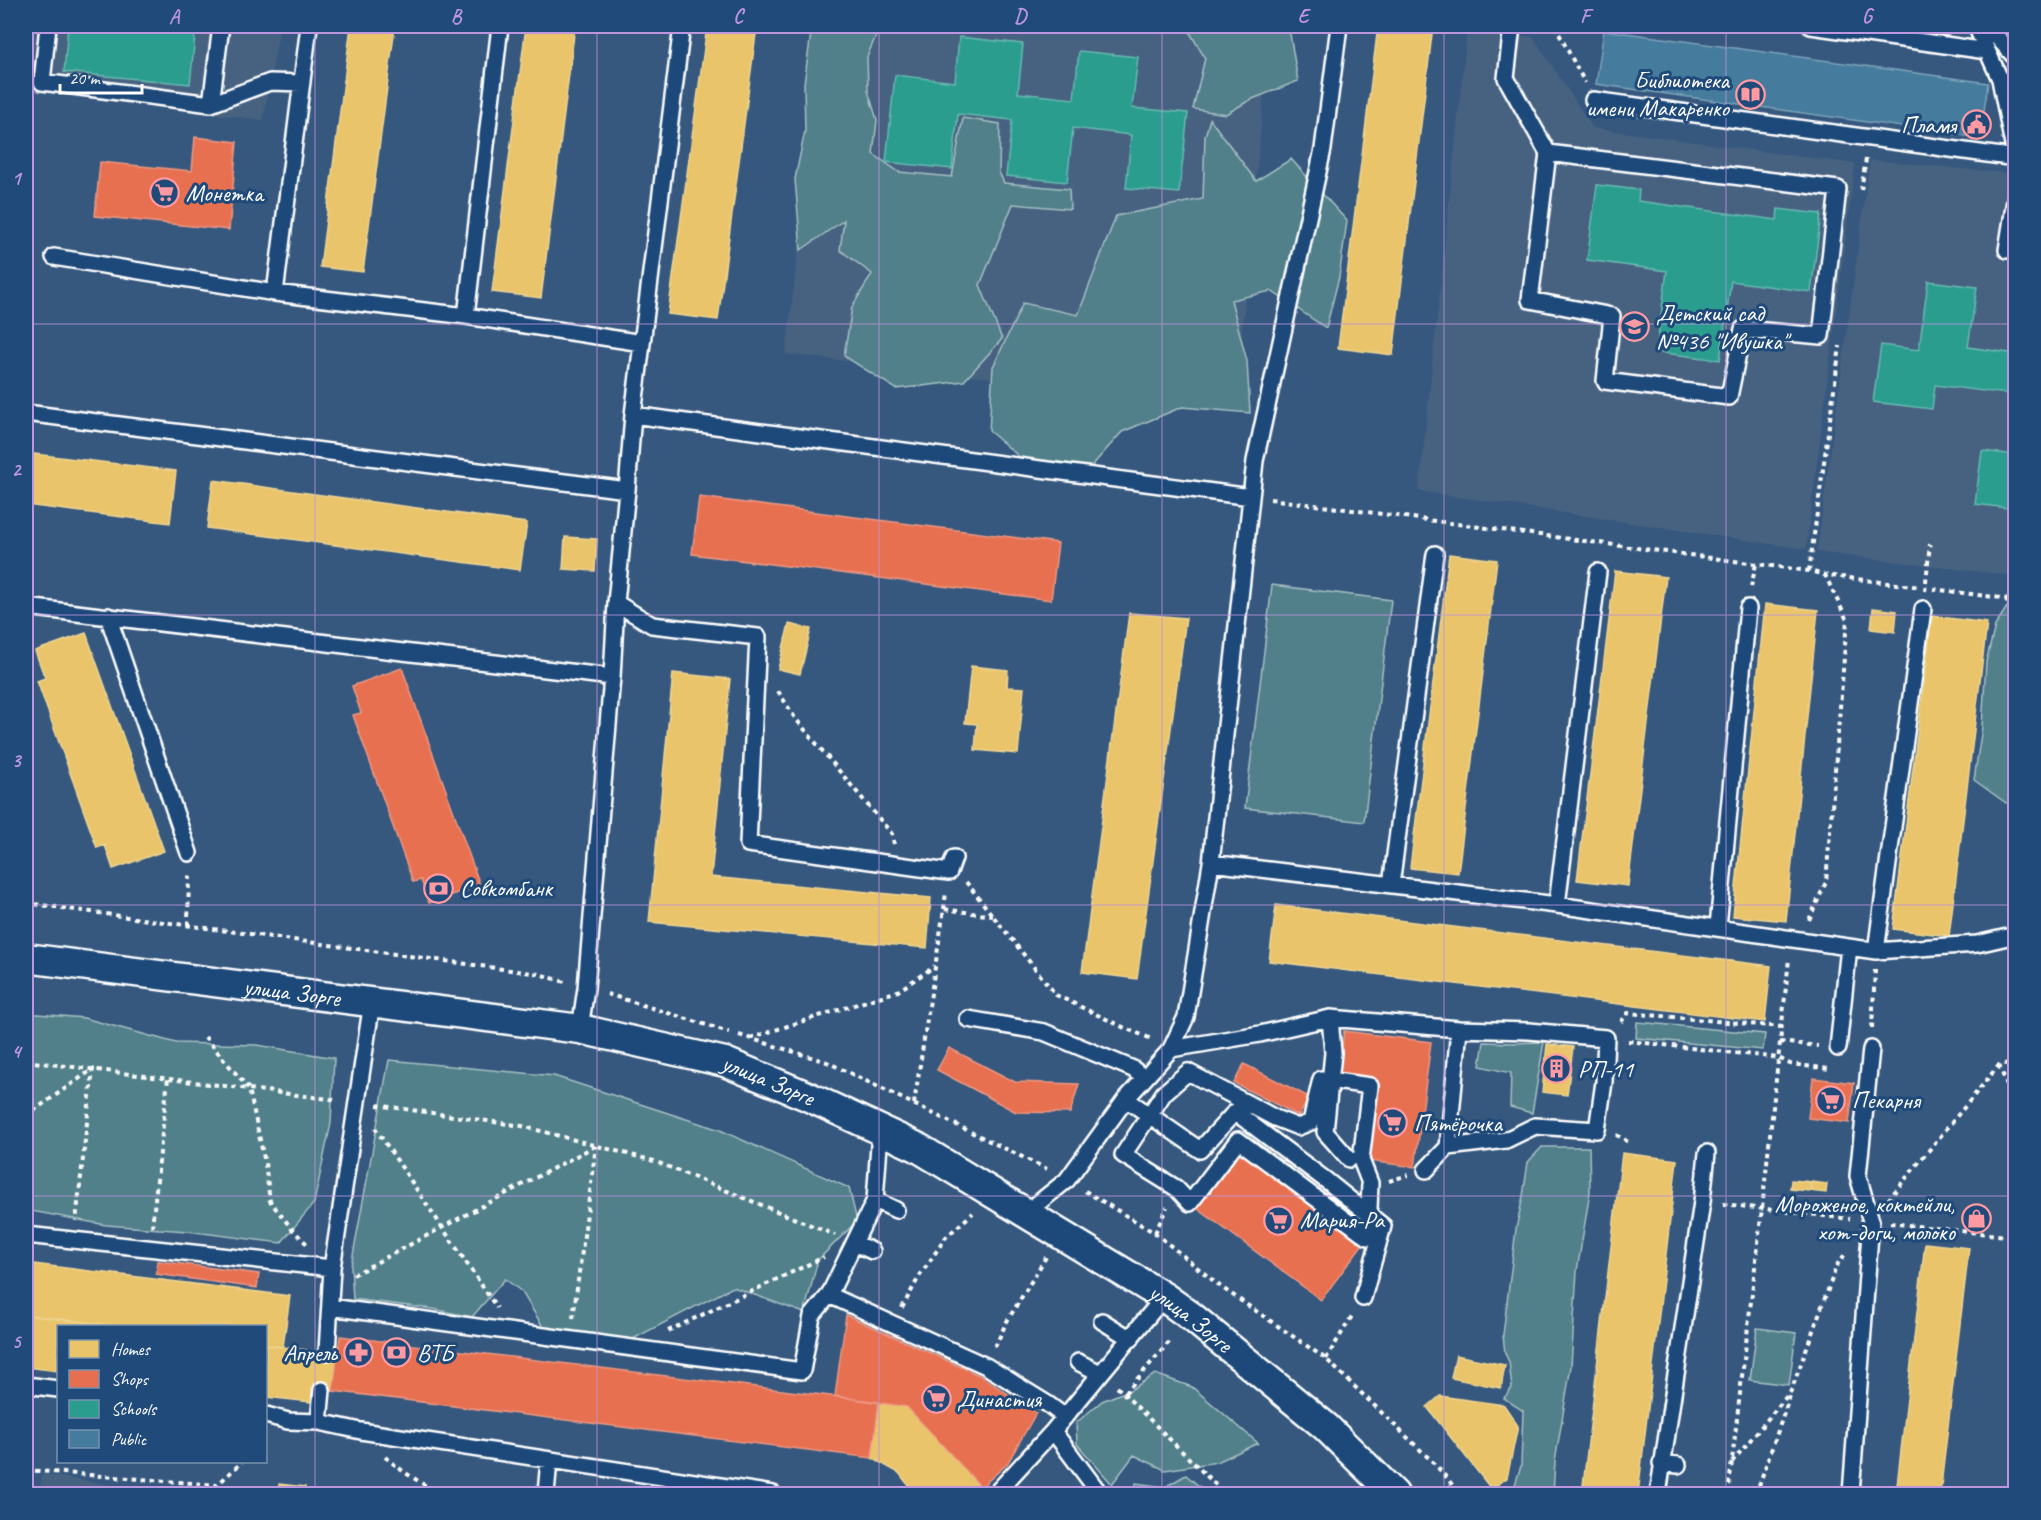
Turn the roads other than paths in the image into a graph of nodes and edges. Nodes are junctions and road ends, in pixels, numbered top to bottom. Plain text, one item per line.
1 (48, 26) edge
2 (221, 26) edge
3 (309, 26) edge
4 (500, 26) edge
5 (682, 26) edge
6 (1339, 26) edge
7 (1512, 26) edge
8 (1811, 26) edge
9 (1976, 26) edge
10 (1987, 26) edge
11 (1987, 51) junction
12 (2016, 58) edge
13 (302, 83) junction
14 (1593, 100) road end
15 (211, 104) junction
16 (1548, 153) junction
17 (2015, 158) edge
18 (2016, 194) edge
19 (2007, 250) dead end
20 (54, 257) dead end
21 (275, 293) junction
22 (466, 316) junction
23 (642, 343) junction
24 (26, 413) edge
25 (633, 416) junction
26 (627, 490) junction
27 (1251, 497) junction
28 (1435, 554) dead end
29 (1598, 572) dead end
30 (616, 603) junction
31 (26, 607) edge
32 (1748, 608) dead end
33 (1923, 609) road end
34 (108, 616) junction
35 (612, 677) junction
36 (189, 853) road end
37 (1211, 863) junction
38 (954, 868) road end
39 (1391, 885) junction
40 (1557, 904) junction
41 (1718, 927) junction
42 (2016, 935) edge
43 (1849, 947) junction
44 (1876, 951) junction
45 (26, 958) edge
46 (372, 1002) junction
47 (1330, 1018) junction
48 (968, 1019) dead end
49 (580, 1029) junction
50 (1459, 1029) junction
51 (1838, 1048) road end
52 (1171, 1049) junction
53 (1871, 1049) road end
54 (1144, 1078) junction
55 (1330, 1081) junction
56 (1126, 1099) junction
57 (1149, 1115) junction
58 (880, 1131) junction
59 (1448, 1148) junction
60 (1707, 1153) dead end
61 (1349, 1159) dead end
62 (1426, 1170) dead end
63 (874, 1200) junction
64 (896, 1210) dead end
65 (1027, 1212) junction
66 (1369, 1215) junction
67 (26, 1235) edge
68 (854, 1243) junction
69 (872, 1251) dead end
70 (332, 1268) junction
71 (829, 1295) junction
72 (1164, 1297) junction
73 (1364, 1298) road end
74 (330, 1307) junction
75 (1102, 1321) dead end
76 (1131, 1339) junction
77 (327, 1352) dead end
78 (1078, 1362) dead end
79 (1101, 1373) junction
80 (26, 1385) edge
81 (57, 1389) edge
82 (322, 1390) dead end
83 (267, 1415) edge
84 (1065, 1417) junction
85 (319, 1422) junction
86 (1053, 1431) junction
87 (549, 1460) junction
88 (1661, 1463) junction
89 (1678, 1465) dead end
90 (546, 1494) edge
91 (773, 1494) edge
92 (995, 1494) edge
93 (1100, 1494) edge
94 (1394, 1494) edge
95 (1658, 1494) edge
96 (1851, 1494) edge

1 - 15 lane
2 - 15 lane
3 - 13 lane
4 - 22 lane
5 - 23 lane
6 - 27 lane
7 - 16 lane
8 - 11 lane
9 - 11 lane
10 - 12 lane
11 - 17 lane
13 - 15 lane
13 - 21 lane
14 - 17 lane
16 - 16 lane
18 - 19 lane
20 - 21 lane
21 - 22 lane
22 - 23 lane
23 - 25 lane
24 - 26 lane
25 - 26 lane
25 - 27 lane
26 - 30 lane
27 - 37 lane
28 - 39 lane
29 - 40 lane
30 - 35 lane
30 - 38 lane
31 - 34 lane
32 - 41 lane
33 - 44 lane
34 - 35 lane
34 - 36 lane
35 - 49 lane
37 - 39 lane
37 - 52 lane
39 - 40 lane
40 - 41 lane
41 - 43 lane
42 - 44 lane
43 - 44 lane
43 - 51 lane
45 - 46 street, улица Зорге
46 - 49 street, улица Зорге
46 - 70 lane
47 - 50 lane
47 - 52 lane
47 - 55 lane
48 - 54 lane
49 - 58 street, улица Зорге
50 - 59 lane
50 - 59 lane
52 - 54 lane
53 - 96 lane
54 - 56 lane
55 - 57 lane
55 - 61 lane
55 - 66 lane
56 - 57 lane
56 - 65 lane
57 - 66 lane
57 - 66 lane
58 - 63 lane
58 - 65 street, улица Зорге
59 - 62 lane
60 - 88 lane
63 - 64 lane
63 - 68 lane
65 - 72 street, улица Зорге
66 - 73 lane
67 - 70 lane
68 - 69 lane
68 - 71 lane
70 - 74 lane
71 - 74 lane
71 - 84 lane
72 - 76 lane
72 - 94 street, улица Зорге
74 - 77 lane
75 - 76 lane
76 - 79 lane
78 - 79 lane
79 - 84 lane
80 - 81 lane
82 - 85 lane
83 - 85 lane
84 - 86 lane
85 - 87 lane
86 - 92 lane
86 - 93 lane
87 - 90 lane
87 - 91 lane
88 - 89 lane
88 - 95 lane

